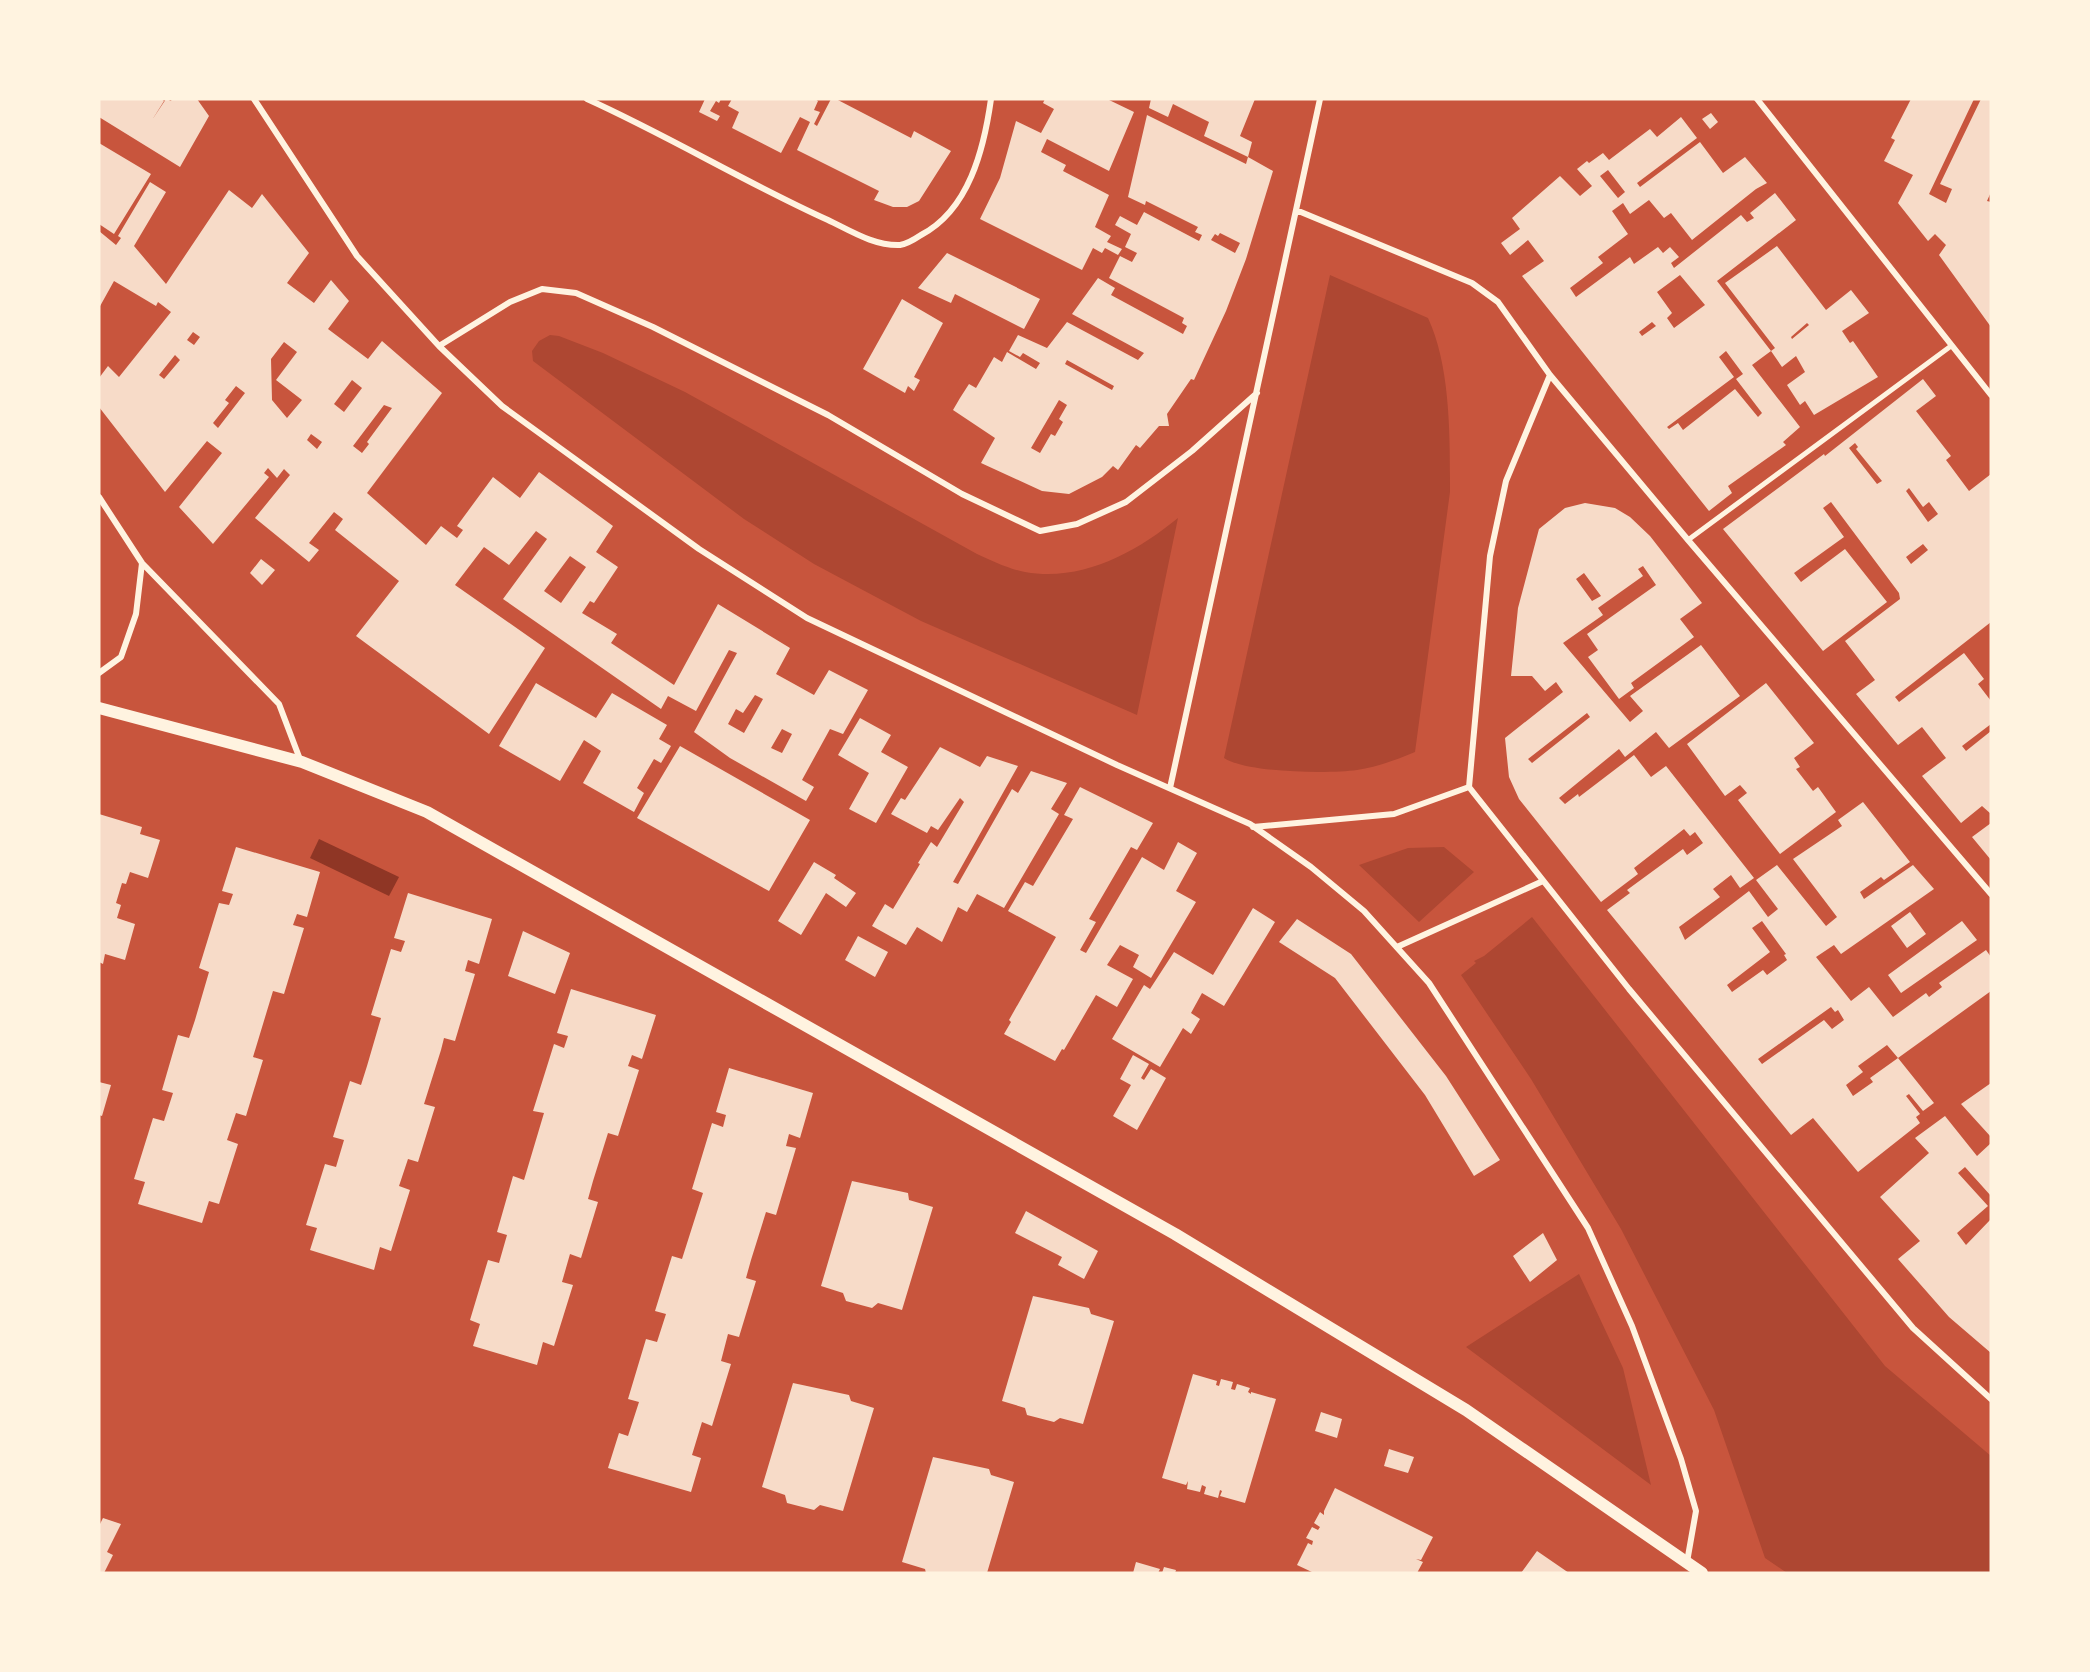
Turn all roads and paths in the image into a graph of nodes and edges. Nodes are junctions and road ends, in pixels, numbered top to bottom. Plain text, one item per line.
1 (254, 99) edge
2 (587, 99) edge
3 (991, 99) edge
4 (1320, 99) edge
5 (1758, 99) edge
6 (1296, 210) junction
7 (439, 346) junction
8 (1951, 346) junction
9 (1550, 375) junction
10 (1257, 393) junction
11 (1991, 395) edge
12 (99, 497) edge
13 (1688, 540) junction
14 (142, 563) junction
15 (99, 673) edge
16 (99, 708) edge
17 (302, 762) junction
18 (1469, 787) junction
19 (1170, 788) junction
20 (1253, 827) junction
21 (1543, 881) junction
22 (1991, 894) edge
23 (1397, 947) junction
24 (1991, 1399) edge
25 (1687, 1562) junction
26 (1702, 1573) edge

1 - 7 street
2 - 3 street
4 - 6 street
5 - 8 street
6 - 9 street
6 - 10 street
7 - 10 street
7 - 19 street
8 - 11 street
8 - 13 street
9 - 13 street
9 - 18 street
10 - 19 street
12 - 14 street
13 - 22 street
14 - 15 street
14 - 17 street
16 - 17 main road
17 - 25 main road
18 - 20 street
18 - 21 street
19 - 20 street
20 - 23 street
21 - 23 street
21 - 24 street
23 - 25 street
25 - 26 main road

